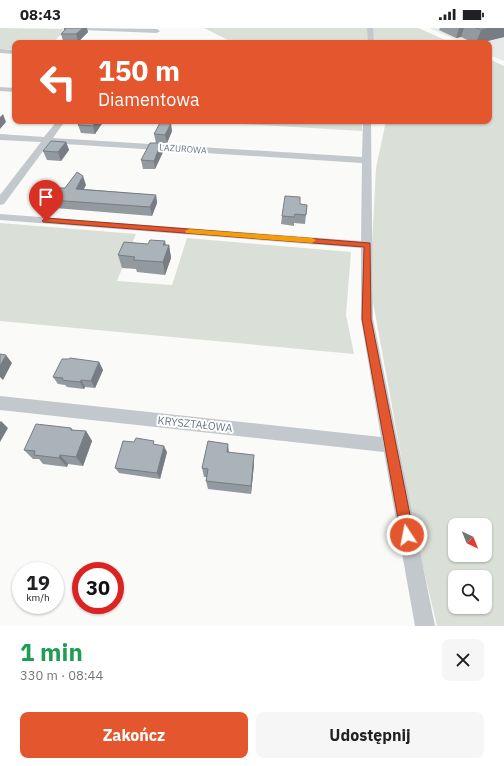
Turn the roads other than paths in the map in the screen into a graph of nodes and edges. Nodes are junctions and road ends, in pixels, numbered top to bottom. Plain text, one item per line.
1 (83, 28) edge
2 (370, 28) edge
3 (156, 31) dead end
4 (371, 40) edge
5 (0, 51) edge
6 (12, 52) edge
7 (0, 89) edge
8 (12, 90) edge
9 (59, 124) edge
10 (367, 124) edge
11 (0, 137) edge
12 (46, 140) junction
13 (366, 160) junction
14 (0, 202) edge
15 (0, 217) edge
16 (368, 245) junction
17 (0, 403) edge
18 (390, 445) junction
19 (425, 626) edge

1 - 3 street
2 - 4 street
5 - 6 street
7 - 8 street
9 - 12 street
10 - 13 street
11 - 12 street, LAZUROWA
12 - 13 street, LAZUROWA
12 - 14 street
13 - 16 street
15 - 16 street
16 - 18 street
17 - 18 street, KRYSZTAŁOWA
18 - 19 street

